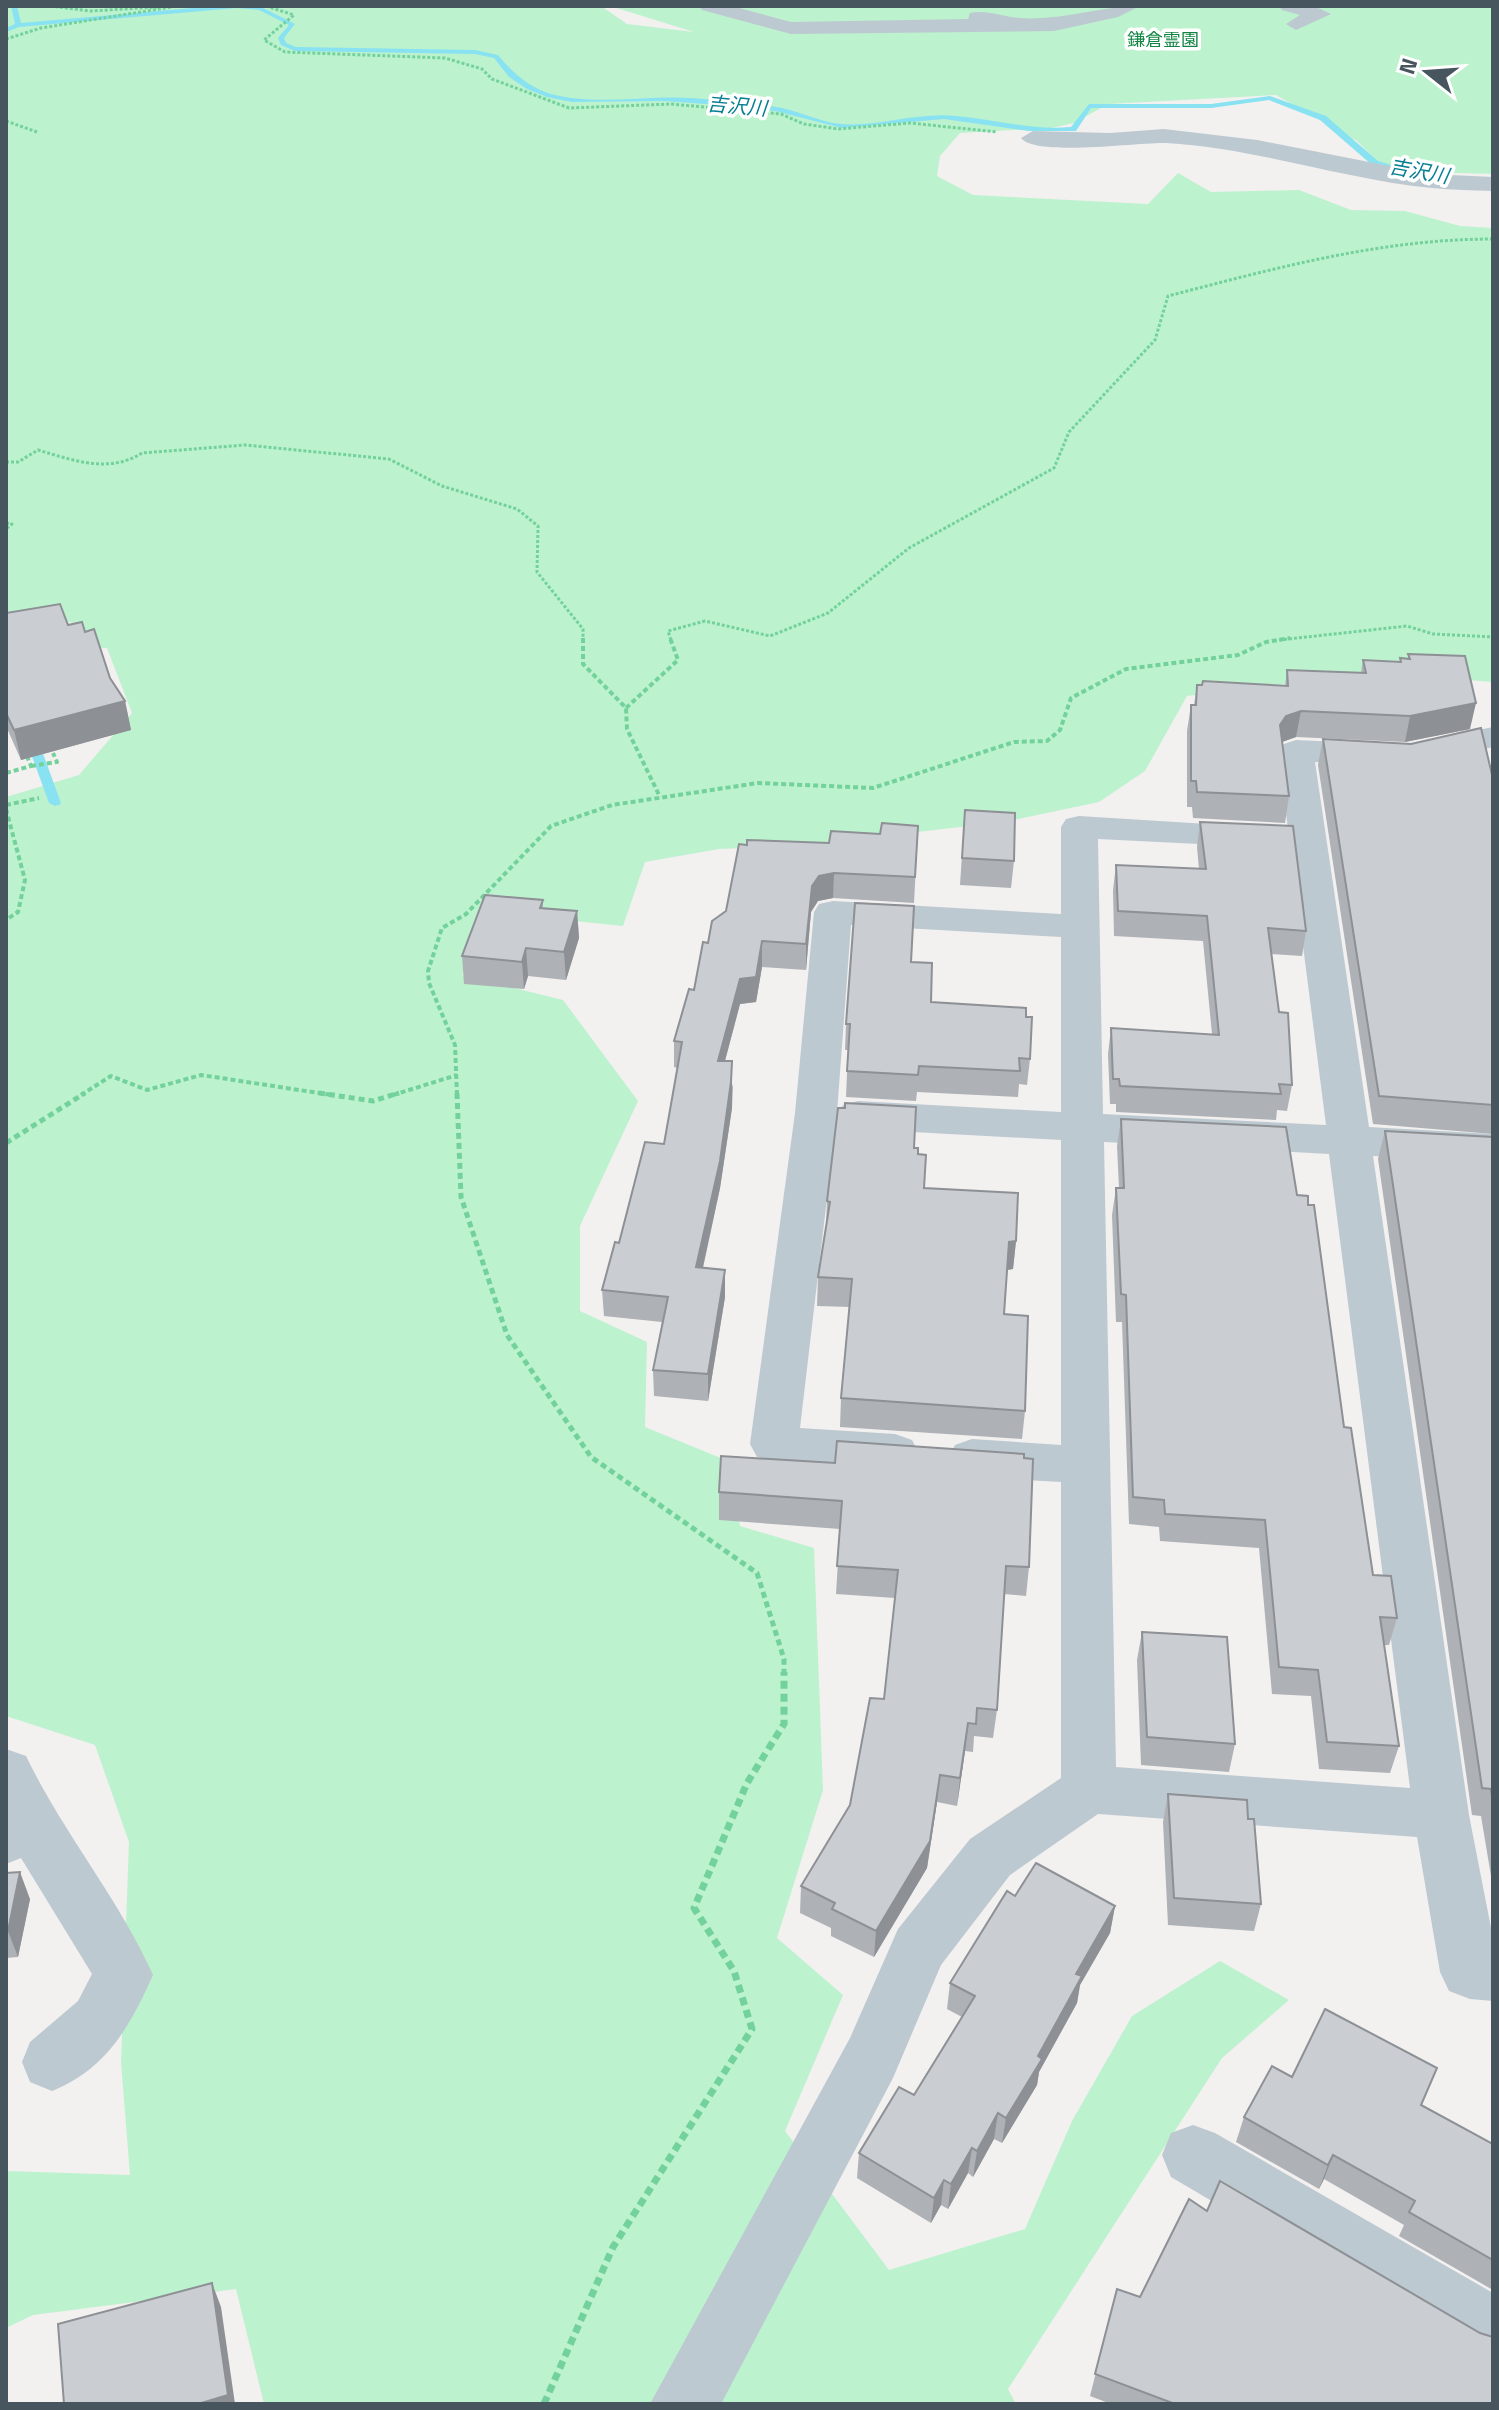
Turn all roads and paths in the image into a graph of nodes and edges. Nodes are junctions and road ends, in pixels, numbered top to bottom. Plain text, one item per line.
1 (50, 6) edge
2 (166, 6) edge
3 (178, 6) edge
4 (266, 6) edge
5 (709, 6) edge
6 (938, 6) edge
7 (1130, 6) edge
8 (61, 8) edge
9 (1006, 25) junction
10 (6, 39) edge
11 (6, 121) edge
12 (37, 132) dead end
13 (1033, 138) joint
14 (1493, 184) edge
15 (1493, 239) edge
16 (6, 462) edge
17 (1493, 637) edge
18 (626, 708) junction
19 (1493, 737) edge
20 (25, 752) edge
21 (53, 753) dead end
22 (33, 766) junction
23 (6, 773) edge
24 (660, 797) junction
25 (39, 798) dead end
26 (6, 807) edge
27 (7, 820) edge
28 (1306, 838) junction
29 (6, 920) edge
30 (1078, 927) junction
31 (457, 1075) junction
32 (816, 1113) junction
33 (1082, 1125) junction
34 (1348, 1140) junction
35 (6, 1143) edge
36 (1493, 1148) edge
37 (1085, 1465) junction
38 (6, 1773) edge
39 (1089, 1789) junction
40 (1441, 1815) junction
41 (19, 1832) edge
42 (1493, 1974) edge
43 (52, 2062) dead end
44 (1193, 2155) dead end
45 (1493, 2330) edge
46 (544, 2404) edge
47 (684, 2404) edge

1 - 8 path
2 - 8 path
3 - 10 path
4 - 13 path
5 - 9 street
6 - 9 street
7 - 9 street
11 - 12 path
13 - 14 street
15 - 18 path
16 - 18 path
17 - 24 path
18 - 24 path
19 - 28 street
20 - 22 path
21 - 22 path
22 - 23 path
24 - 31 path
25 - 26 path
26 - 27 path
27 - 29 path
28 - 30 street
28 - 34 street
30 - 32 street
30 - 33 street
31 - 35 path
31 - 46 path
32 - 33 street
32 - 37 street
33 - 34 street
33 - 37 street
34 - 36 street
34 - 40 street
37 - 39 street
38 - 41 street
39 - 40 street
39 - 47 street
40 - 42 street
41 - 43 street
44 - 45 street

